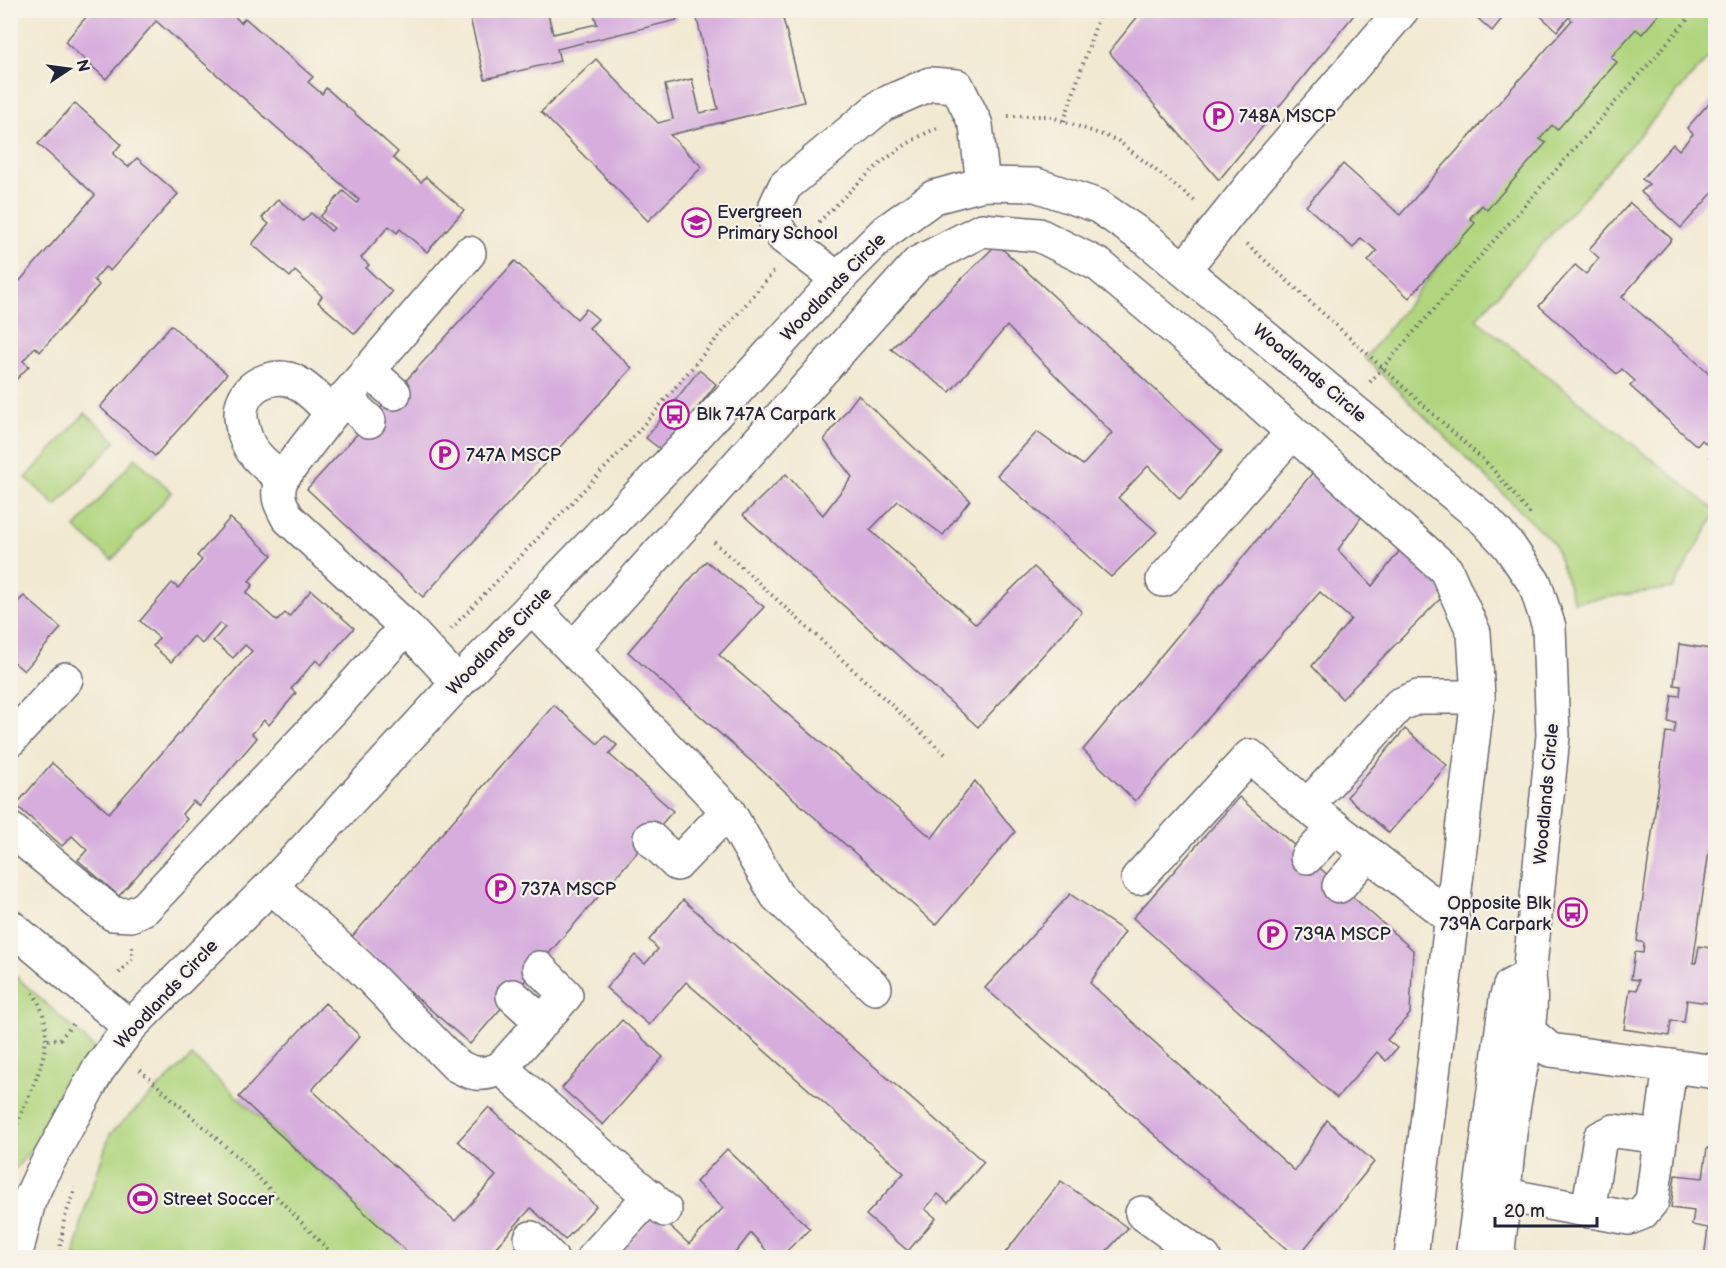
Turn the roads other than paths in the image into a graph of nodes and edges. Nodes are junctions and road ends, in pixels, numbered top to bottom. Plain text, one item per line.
1 (1402, 10) edge
2 (983, 184) junction
3 (469, 253) dead end
4 (1185, 268) junction
5 (838, 279) junction
6 (369, 370) junction
7 (394, 393) dead end
8 (338, 406) junction
9 (369, 421) dead end
10 (1292, 433) junction
11 (282, 478) junction
12 (1163, 580) dead end
13 (532, 607) junction
14 (406, 627) junction
15 (574, 648) junction
16 (66, 679) dead end
17 (458, 683) junction
18 (1478, 696) junction
19 (10, 740) edge
20 (1307, 806) junction
21 (728, 811) junction
22 (1335, 827) junction
23 (10, 829) edge
24 (650, 838) dead end
25 (1368, 854) junction
26 (1307, 857) dead end
27 (1138, 878) dead end
28 (271, 886) junction
29 (1339, 886) dead end
30 (1450, 917) junction
31 (10, 926) edge
32 (539, 968) dead end
33 (875, 988) dead end
34 (513, 996) dead end
35 (542, 1022) junction
36 (130, 1027) junction
37 (1516, 1028) junction
38 (1670, 1066) junction
39 (501, 1068) junction
40 (1716, 1072) edge
41 (1661, 1137) junction
42 (1505, 1195) junction
43 (1588, 1211) junction
44 (1142, 1213) dead end
45 (15, 1257) edge
46 (593, 1257) edge
47 (1204, 1257) edge
48 (1411, 1257) edge
49 (1472, 1257) edge
50 (1497, 1257) edge

1 - 4 street
2 - 4 street, Woodlands Circle
2 - 5 street, Woodlands Circle
2 - 5 street
3 - 6 street
4 - 37 street, Woodlands Circle
5 - 13 street, Woodlands Circle
6 - 7 street
6 - 8 street
8 - 9 street
8 - 11 street
8 - 11 street
10 - 12 street
10 - 15 street
10 - 18 street
11 - 14 street
13 - 15 street
13 - 17 street, Woodlands Circle
14 - 17 street
14 - 23 street
15 - 21 street
16 - 19 street
17 - 28 street, Woodlands Circle
18 - 20 street
18 - 30 street
20 - 22 street
20 - 27 street
21 - 24 street
21 - 33 street
22 - 25 street
22 - 26 street
25 - 29 street
25 - 30 street
28 - 36 street, Woodlands Circle
28 - 39 street
30 - 48 street
31 - 36 street
32 - 35 street
34 - 35 street
35 - 39 street
36 - 45 street, Woodlands Circle
37 - 38 street
37 - 42 street, Woodlands Circle
37 - 49 street, Woodlands Circle
38 - 40 street
38 - 41 street
39 - 46 street
41 - 43 street
41 - 43 street
42 - 43 street
42 - 50 street, Woodlands Circle
44 - 47 street

